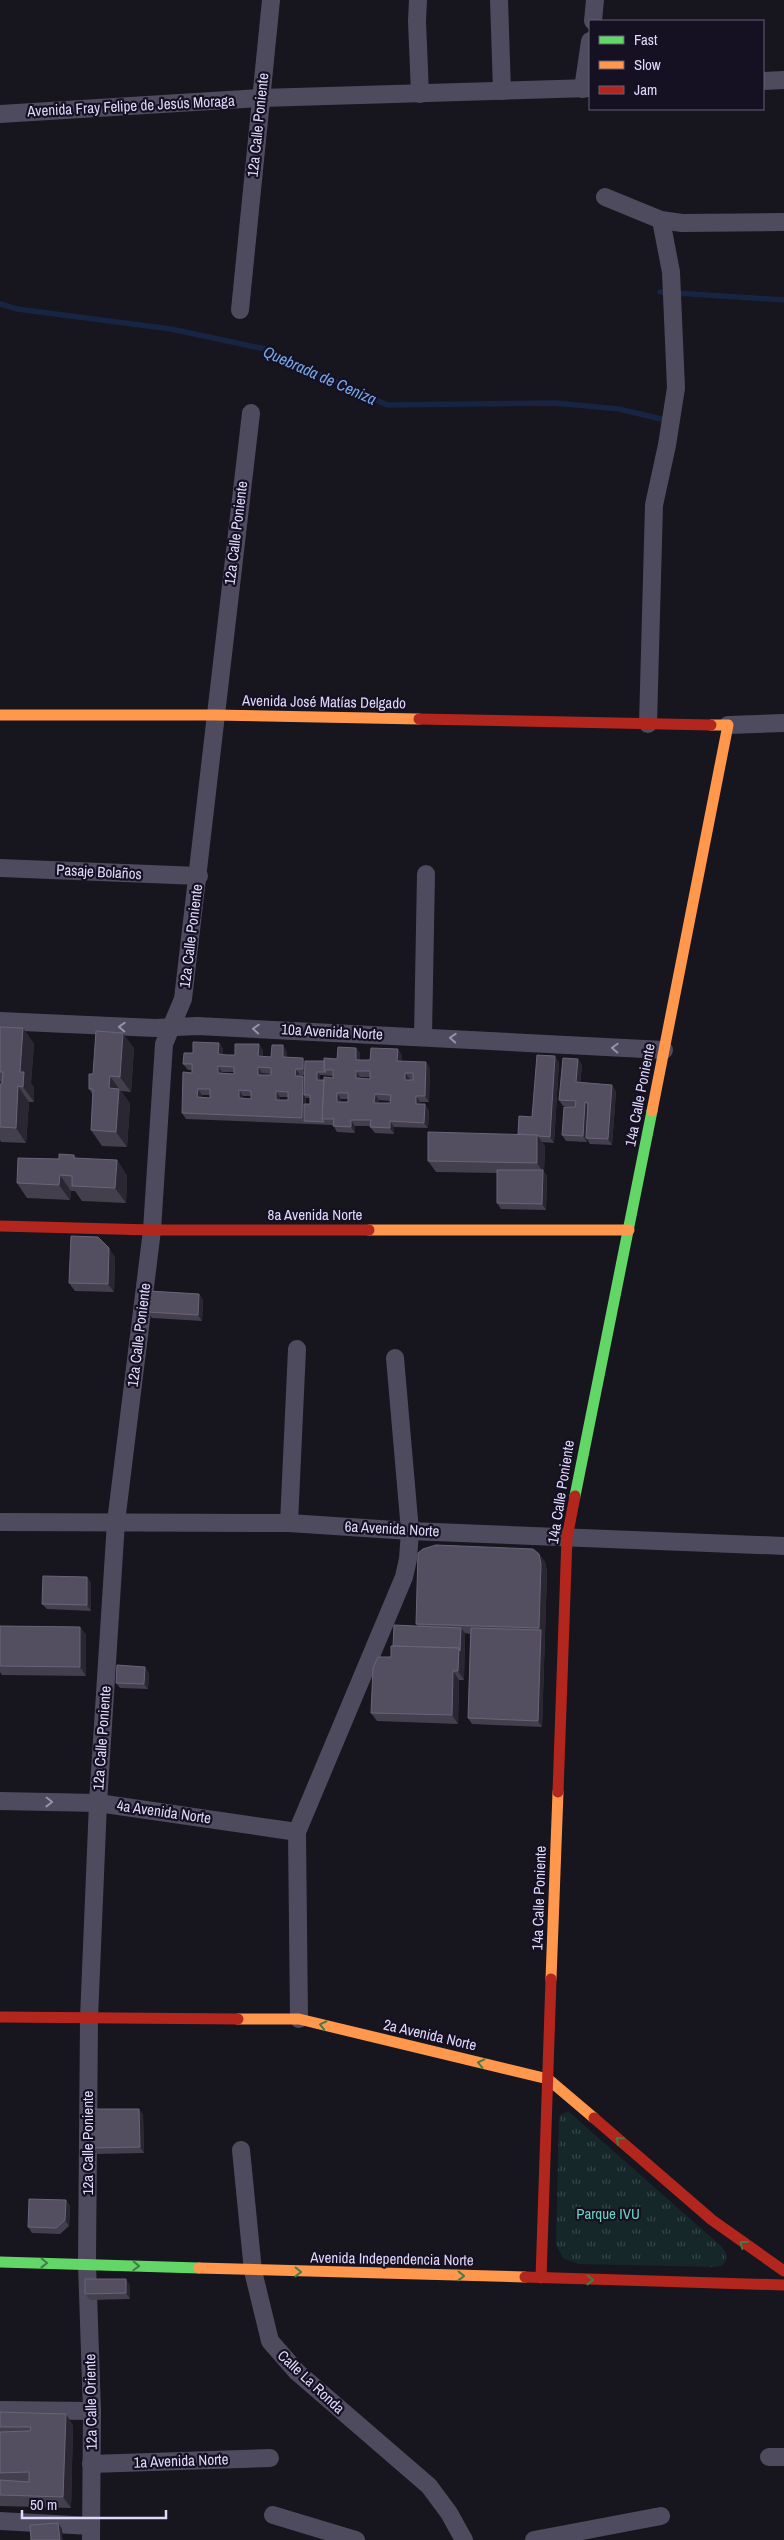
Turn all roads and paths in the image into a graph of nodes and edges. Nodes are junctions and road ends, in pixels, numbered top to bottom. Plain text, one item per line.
1 (271, 0) edge
2 (418, 0) edge
3 (499, 0) edge
4 (595, 0) edge
5 (593, 20) edge
6 (589, 57) edge
7 (764, 80) edge
8 (784, 80) edge
9 (587, 89) edge
10 (502, 91) junction
11 (420, 94) junction
12 (261, 98) junction
13 (0, 114) edge
14 (605, 197) dead end
15 (661, 220) junction
16 (784, 222) edge
17 (240, 310) dead end
18 (250, 413) dead end
19 (0, 715) edge
20 (214, 715) junction
21 (784, 723) edge
22 (648, 724) junction
23 (728, 725) junction
24 (0, 868) edge
25 (426, 874) dead end
26 (199, 876) junction
27 (0, 1021) edge
28 (170, 1028) junction
29 (423, 1036) junction
30 (664, 1050) junction
31 (0, 1226) edge
32 (152, 1230) junction
33 (629, 1230) junction
34 (297, 1349) dead end
35 (396, 1358) dead end
36 (0, 1522) edge
37 (116, 1522) junction
38 (289, 1523) junction
39 (410, 1531) junction
40 (567, 1538) junction
41 (784, 1546) edge
42 (0, 1801) edge
43 (98, 1803) junction
44 (297, 1832) junction
45 (0, 2017) edge
46 (89, 2018) junction
47 (299, 2019) junction
48 (548, 2079) junction
49 (241, 2150) dead end
50 (0, 2262) edge
51 (87, 2264) junction
52 (253, 2271) junction
53 (784, 2271) edge
54 (541, 2278) junction
55 (784, 2285) edge
56 (0, 2410) edge
57 (92, 2411) junction
58 (270, 2458) dead end
59 (92, 2464) junction
60 (273, 2515) dead end
61 (661, 2516) dead end
62 (0, 2522) edge
63 (91, 2533) edge
64 (356, 2540) edge
65 (464, 2540) edge
66 (534, 2540) edge

1 - 12 street, 12a Calle Poniente
2 - 11 street
3 - 10 street
4 - 5 street
6 - 9 street
7 - 8 street
9 - 10 street, Avenida Fray Felipe de Jesús Moraga
10 - 11 street, Avenida Fray Felipe de Jesús Moraga
11 - 12 street, Avenida Fray Felipe de Jesús Moraga
12 - 13 street, Avenida Fray Felipe de Jesús Moraga
12 - 17 street, 12a Calle Poniente
14 - 15 street
15 - 16 street
15 - 22 street
18 - 20 street, 12a Calle Poniente
19 - 20 street, Avenida José Matías Delgado
20 - 22 street, Avenida José Matías Delgado
20 - 26 street, 12a Calle Poniente
21 - 23 street
22 - 23 street, Avenida José Matías Delgado
23 - 30 street, 14a Calle Poniente
24 - 26 street, Pasaje Bolaños
25 - 29 street
26 - 28 street, 12a Calle Poniente
28 -> 27 street, 10a Avenida Norte
29 -> 28 street, 10a Avenida Norte
28 - 32 street, 12a Calle Poniente
30 -> 29 street, 10a Avenida Norte
30 - 33 street, 14a Calle Poniente
31 - 32 street, 8a Avenida Norte
32 - 33 street, 8a Avenida Norte
32 - 37 street, 12a Calle Poniente
33 - 40 street, 14a Calle Poniente
34 - 38 street
35 - 39 street
36 - 37 street, 6a Avenida Norte
37 - 38 street, 6a Avenida Norte
37 - 43 street, 12a Calle Poniente
38 - 39 street, 6a Avenida Norte
39 - 40 street, 6a Avenida Norte
39 - 44 street
40 - 41 street, 6a Avenida Norte
40 - 48 street, 14a Calle Poniente
42 -> 43 street, 4a Avenida Norte
43 - 44 street, 4a Avenida Norte
43 - 46 street, 12a Calle Poniente
44 - 47 street
45 - 46 street, 2a Avenida Norte
46 - 47 street, 2a Avenida Norte
46 - 51 street, 12a Calle Poniente
48 -> 47 street, 2a Avenida Norte
53 -> 48 street, 2a Avenida Norte
48 - 54 street, 14a Calle Poniente
49 - 52 street, Calle La Ronda
50 -> 51 street, Avenida Independencia Norte
51 -> 52 street, Avenida Independencia Norte
51 - 57 street, 12a Calle Oriente
52 -> 54 street, Avenida Independencia Norte
52 - 65 street, Calle La Ronda
54 -> 55 street, Avenida Independencia Norte
56 - 57 street
57 - 59 street, 12a Calle Oriente
58 - 59 street, 1a Avenida Norte
59 - 63 street, 12a Calle Oriente
60 - 64 street
61 - 66 street
62 - 63 street

